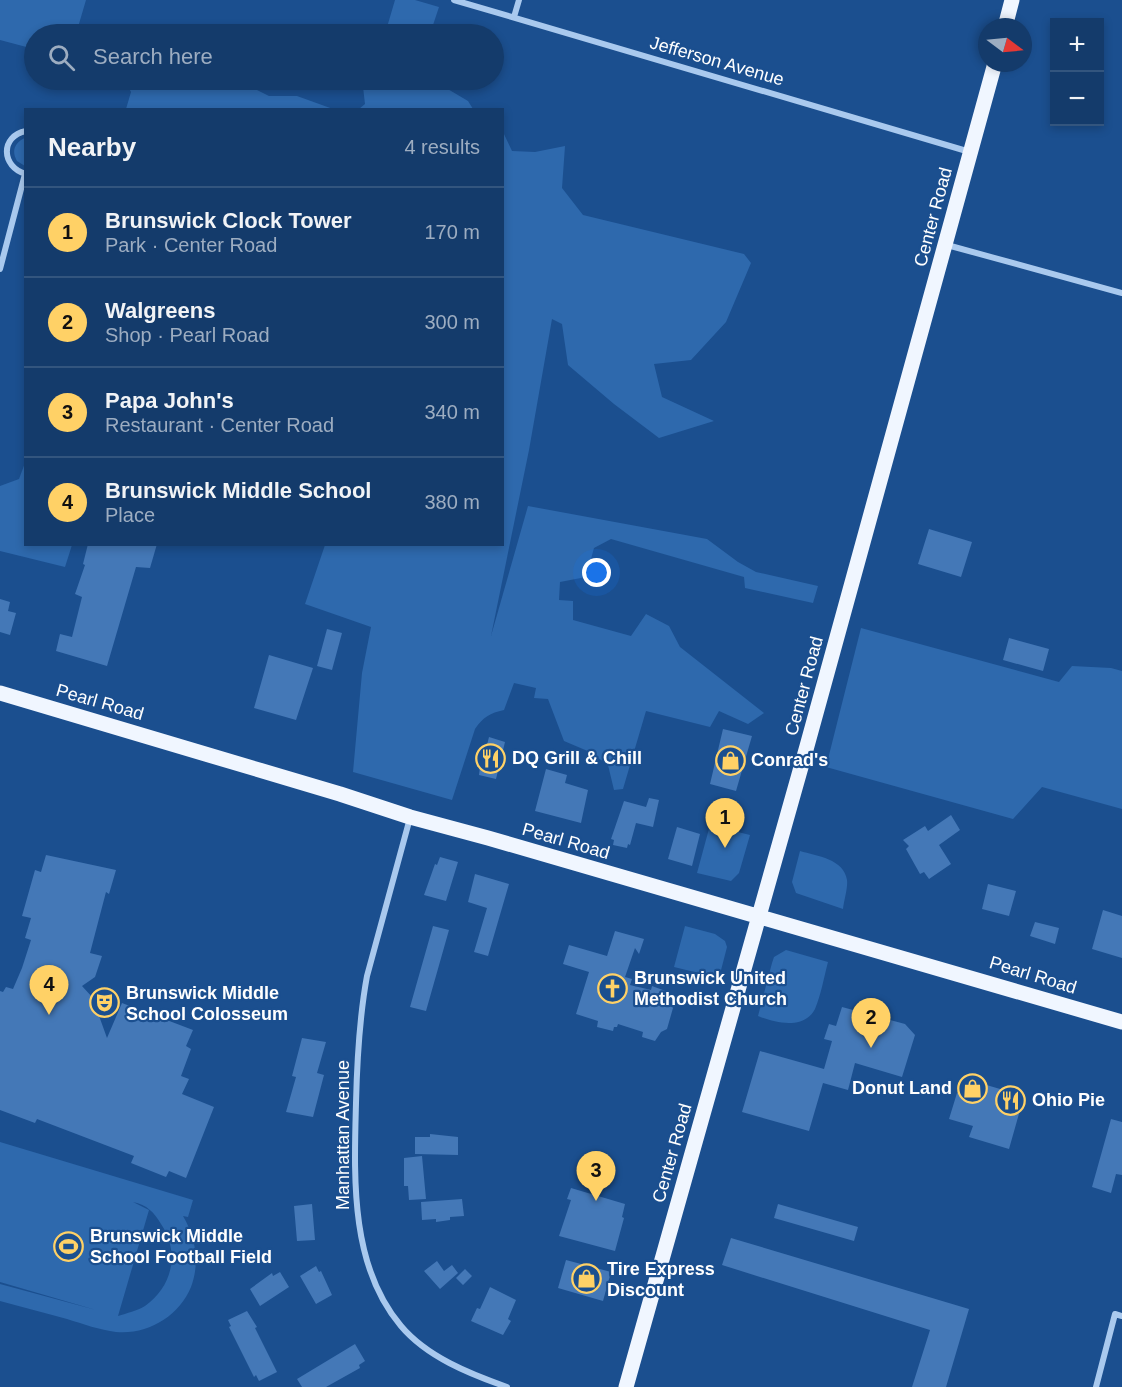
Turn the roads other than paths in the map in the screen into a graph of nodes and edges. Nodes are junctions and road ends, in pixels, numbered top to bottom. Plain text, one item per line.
1 (454, 0) edge
2 (519, 0) edge
3 (1012, 0) edge
4 (514, 17) junction
5 (1007, 18) edge
6 (993, 72) edge
7 (24, 132) edge
8 (971, 152) junction
9 (24, 173) edge
10 (24, 178) edge
11 (946, 245) junction
12 (0, 269) edge
13 (1122, 293) edge
14 (0, 693) edge
15 (410, 817) junction
16 (759, 917) junction
17 (1122, 1022) edge
18 (1119, 1315) edge
19 (507, 1387) edge
20 (626, 1387) edge
21 (1096, 1387) edge

1 - 4 street, Jefferson Avenue
2 - 4 street
3 - 5 main road
4 - 8 street, Jefferson Avenue
6 - 8 main road, Center Road
7 - 9 street
8 - 11 main road, Center Road
10 - 12 street
11 - 13 street
11 - 16 main road, Center Road
14 - 15 main road, Pearl Road
15 - 16 main road, Pearl Road
15 - 19 street, Manhattan Avenue
16 - 17 main road, Pearl Road
16 - 20 main road, Center Road
18 - 21 street

